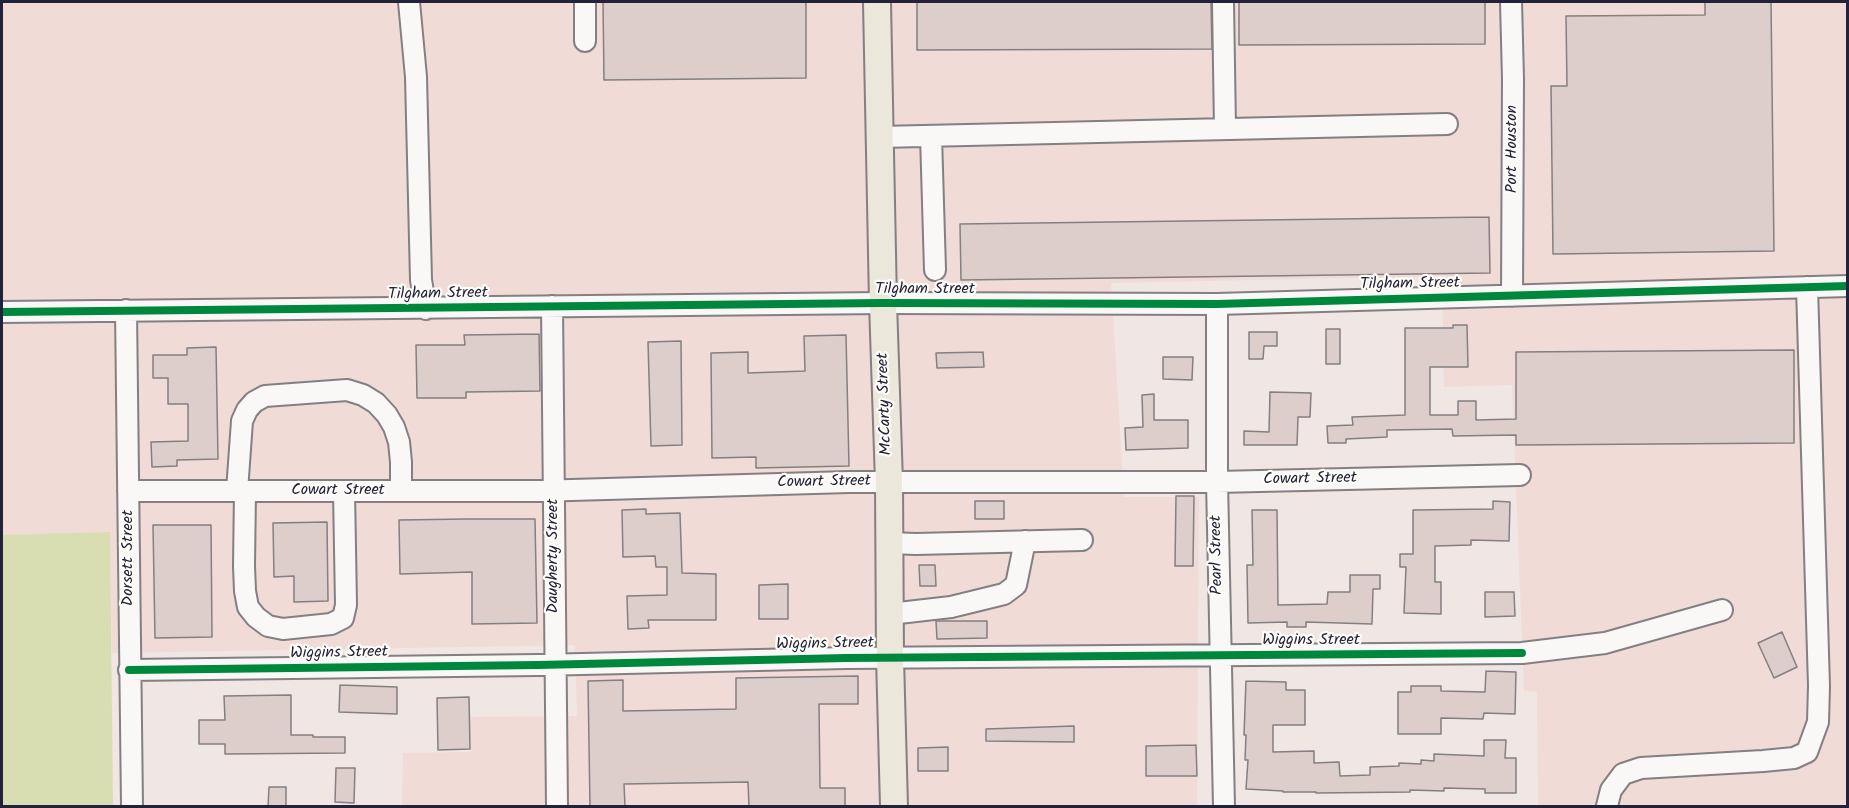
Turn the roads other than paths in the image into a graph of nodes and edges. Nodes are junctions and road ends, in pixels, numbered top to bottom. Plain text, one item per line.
1 (409, 2) edge
2 (585, 2) edge
3 (878, 2) edge
4 (1224, 2) edge
5 (1511, 2) edge
6 (585, 41) dead end
7 (1447, 124) dead end
8 (1225, 129) junction
9 (931, 136) junction
10 (880, 137) junction
11 (935, 270) dead end
12 (1848, 286) edge
13 (1807, 287) junction
14 (1512, 296) junction
15 (883, 303) junction
16 (1217, 303) junction
17 (552, 306) junction
18 (426, 309) junction
19 (126, 310) junction
20 (2, 312) edge
21 (1520, 475) dead end
22 (889, 482) junction
23 (1217, 482) junction
24 (128, 491) junction
25 (241, 491) junction
26 (344, 491) junction
27 (401, 491) junction
28 (554, 491) junction
29 (1082, 540) dead end
30 (1025, 541) junction
31 (889, 543) junction
32 (1722, 610) dead end
33 (890, 614) junction
34 (1220, 655) junction
35 (890, 658) junction
36 (555, 664) junction
37 (129, 670) junction
38 (132, 807) edge
39 (557, 807) edge
40 (894, 807) edge
41 (1224, 807) edge
42 (1607, 807) edge

1 - 18 street
2 - 6 street
3 - 10 main road, McCarty Street
4 - 8 street
5 - 14 street, Port Houston
7 - 8 street
8 - 9 street
9 - 10 street
9 - 11 street
10 - 15 main road, McCarty Street
12 - 13 street, Tilgham Street
13 - 14 street, Tilgham Street
13 - 42 street
14 - 16 street, Tilgham Street
15 - 16 street, Tilgham Street
15 - 17 street, Tilgham Street
15 - 22 main road, McCarty Street
16 - 23 street, Pearl Street
17 - 18 street, Tilgham Street
17 - 28 street, Daugherty Street
18 - 19 street, Tilgham Street
19 - 20 street, Tilgham Street
19 - 24 street, Dorsett Street
21 - 23 street, Cowart Street
22 - 23 street, Cowart Street
22 - 28 street, Cowart Street
22 - 31 main road, McCarty Street
23 - 34 street, Pearl Street
24 - 25 street, Cowart Street
24 - 37 street, Dorsett Street
25 - 26 street, Cowart Street
25 - 26 street
25 - 27 street
26 - 27 street, Cowart Street
27 - 28 street, Cowart Street
28 - 36 street, Daugherty Street
29 - 30 street
30 - 31 street
30 - 33 street
31 - 33 main road, McCarty Street
32 - 34 street, Wiggins Street
33 - 35 main road, McCarty Street
34 - 35 street, Wiggins Street
34 - 41 street, Pearl Street
35 - 36 street, Wiggins Street
35 - 40 main road, McCarty Street
36 - 37 street, Wiggins Street
36 - 39 street, Daugherty Street
37 - 38 street, Dorsett Street

